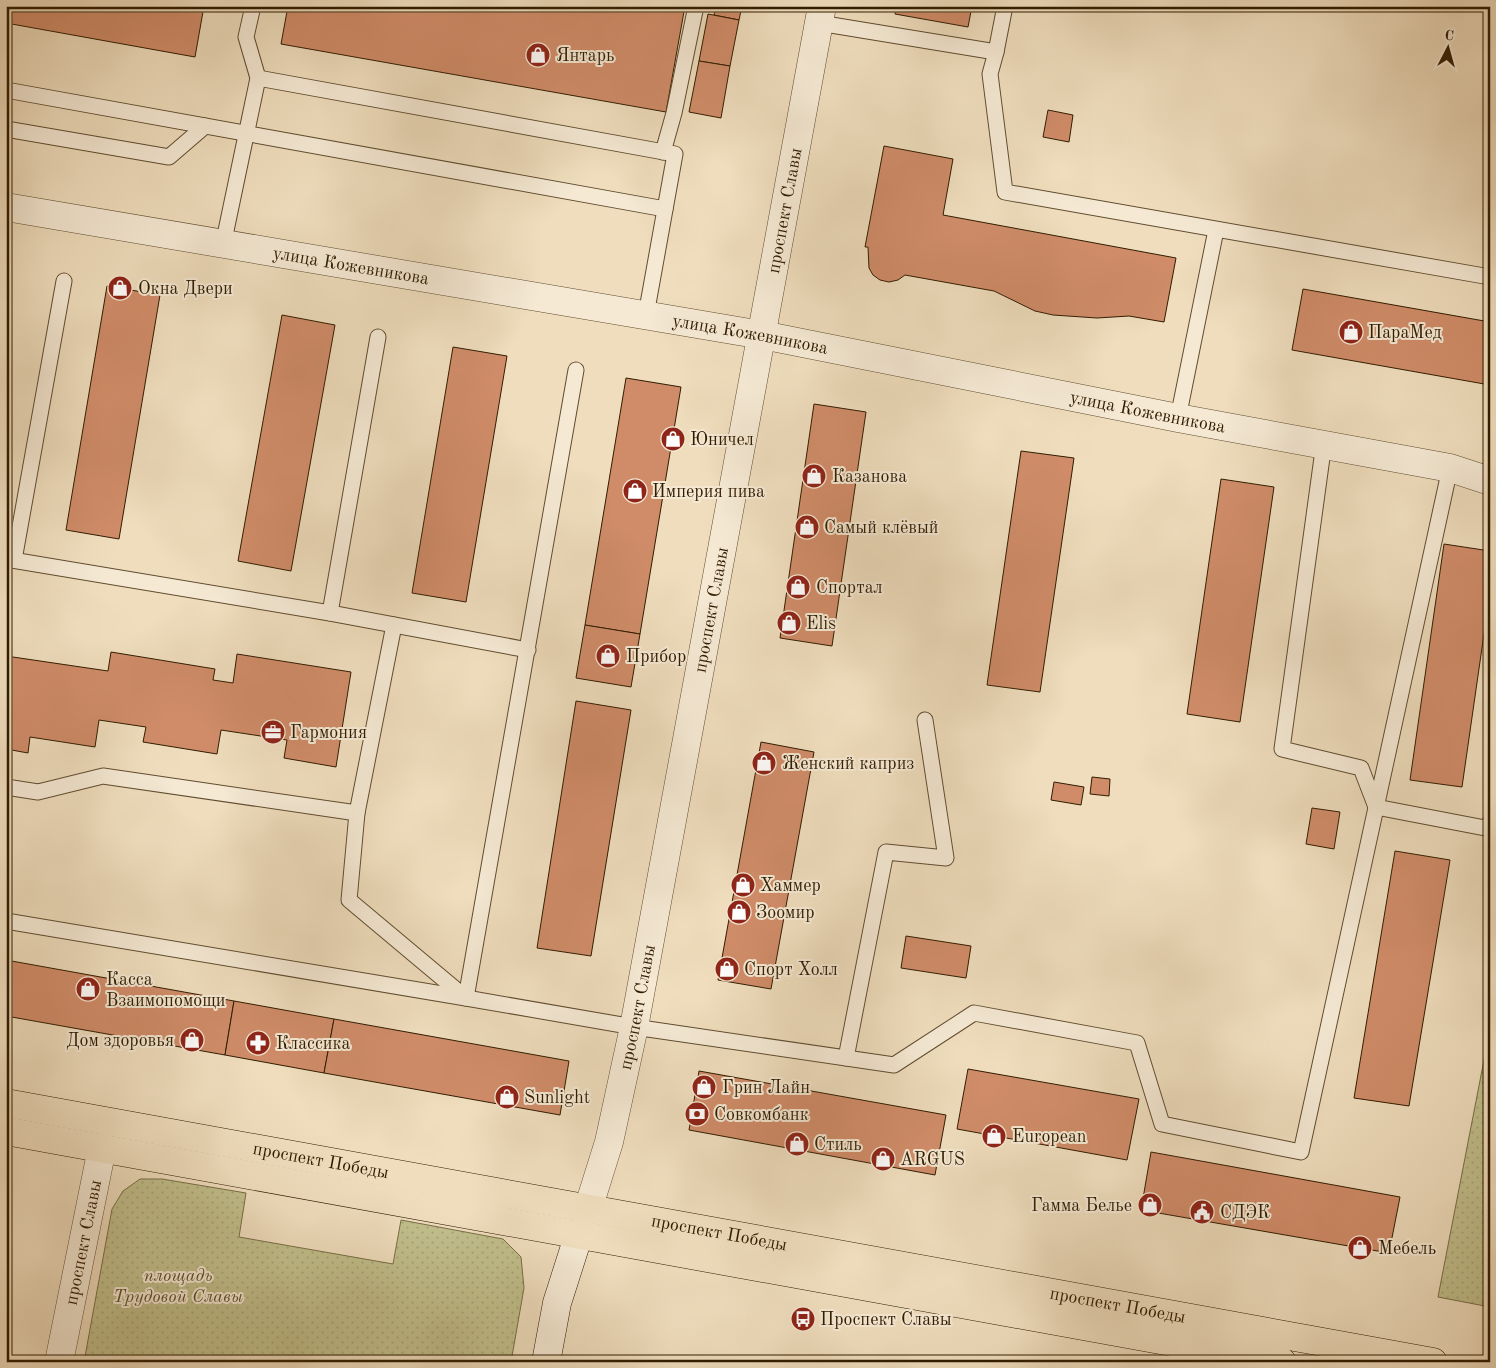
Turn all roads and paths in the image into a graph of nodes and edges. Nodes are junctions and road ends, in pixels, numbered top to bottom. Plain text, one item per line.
1 (253, 6) edge
2 (696, 6) edge
3 (1005, 6) edge
4 (821, 15) edge
5 (996, 52) junction
6 (258, 78) junction
7 (6, 90) edge
8 (205, 126) junction
9 (6, 129) edge
10 (247, 134) junction
11 (663, 152) junction
12 (6, 208) edge
13 (665, 209) junction
14 (1216, 230) junction
15 (223, 245) junction
16 (1490, 277) edge
17 (64, 281) dead end
18 (646, 315) junction
19 (762, 335) junction
20 (378, 337) dead end
21 (576, 370) dead end
22 (1178, 418) junction
23 (1324, 443) junction
24 (1450, 468) junction
25 (1490, 481) edge
26 (10, 560) edge
27 (330, 613) junction
28 (394, 625) junction
29 (528, 650) junction
30 (925, 720) dead end
31 (6, 787) edge
32 (1376, 807) junction
33 (357, 813) junction
34 (1490, 823) edge
35 (6, 921) edge
36 (466, 998) junction
37 (634, 1028) junction
38 (846, 1058) junction
39 (6, 1102) edge
40 (106, 1121) junction
41 (6, 1131) edge
42 (102, 1148) junction
43 (588, 1209) junction
44 (579, 1234) junction
45 (59, 1362) edge
46 (546, 1362) edge
47 (1282, 1362) edge
48 (1432, 1362) edge

1 - 6 lane
2 - 11 lane
3 - 5 lane
4 - 5 lane
4 - 19 street, проспект Славы
5 - 14 lane
6 - 10 lane
6 - 11 lane
7 - 8 lane
8 - 9 lane
8 - 10 lane
10 - 13 lane
10 - 15 lane
11 - 13 lane
12 - 15 street, улица Кожевникова
13 - 18 lane
14 - 16 lane
14 - 22 lane
15 - 18 street, улица Кожевникова
17 - 26 lane
18 - 19 street, улица Кожевникова
19 - 22 street, улица Кожевникова
19 - 37 street, проспект Славы
20 - 27 lane
21 - 29 lane
22 - 23 street, улица Кожевникова
23 - 24 street, улица Кожевникова
23 - 32 lane
24 - 25 street, улица Кожевникова
24 - 32 lane
26 - 27 lane
27 - 28 lane
28 - 29 lane
28 - 33 lane
29 - 36 lane
30 - 38 lane
31 - 33 lane
32 - 34 lane
32 - 38 lane
33 - 36 lane
35 - 36 lane
36 - 37 lane
37 - 38 lane
37 - 43 street, проспект Славы
39 - 40 main road, проспект Победы
40 - 42 main road, проспект Славы
40 - 43 main road, проспект Победы
41 - 42 main road, проспект Победы
42 - 44 main road, проспект Победы
42 - 45 street, проспект Славы
43 - 44 main road
43 - 48 main road, проспект Победы
44 - 46 street
44 - 47 main road, проспект Победы

